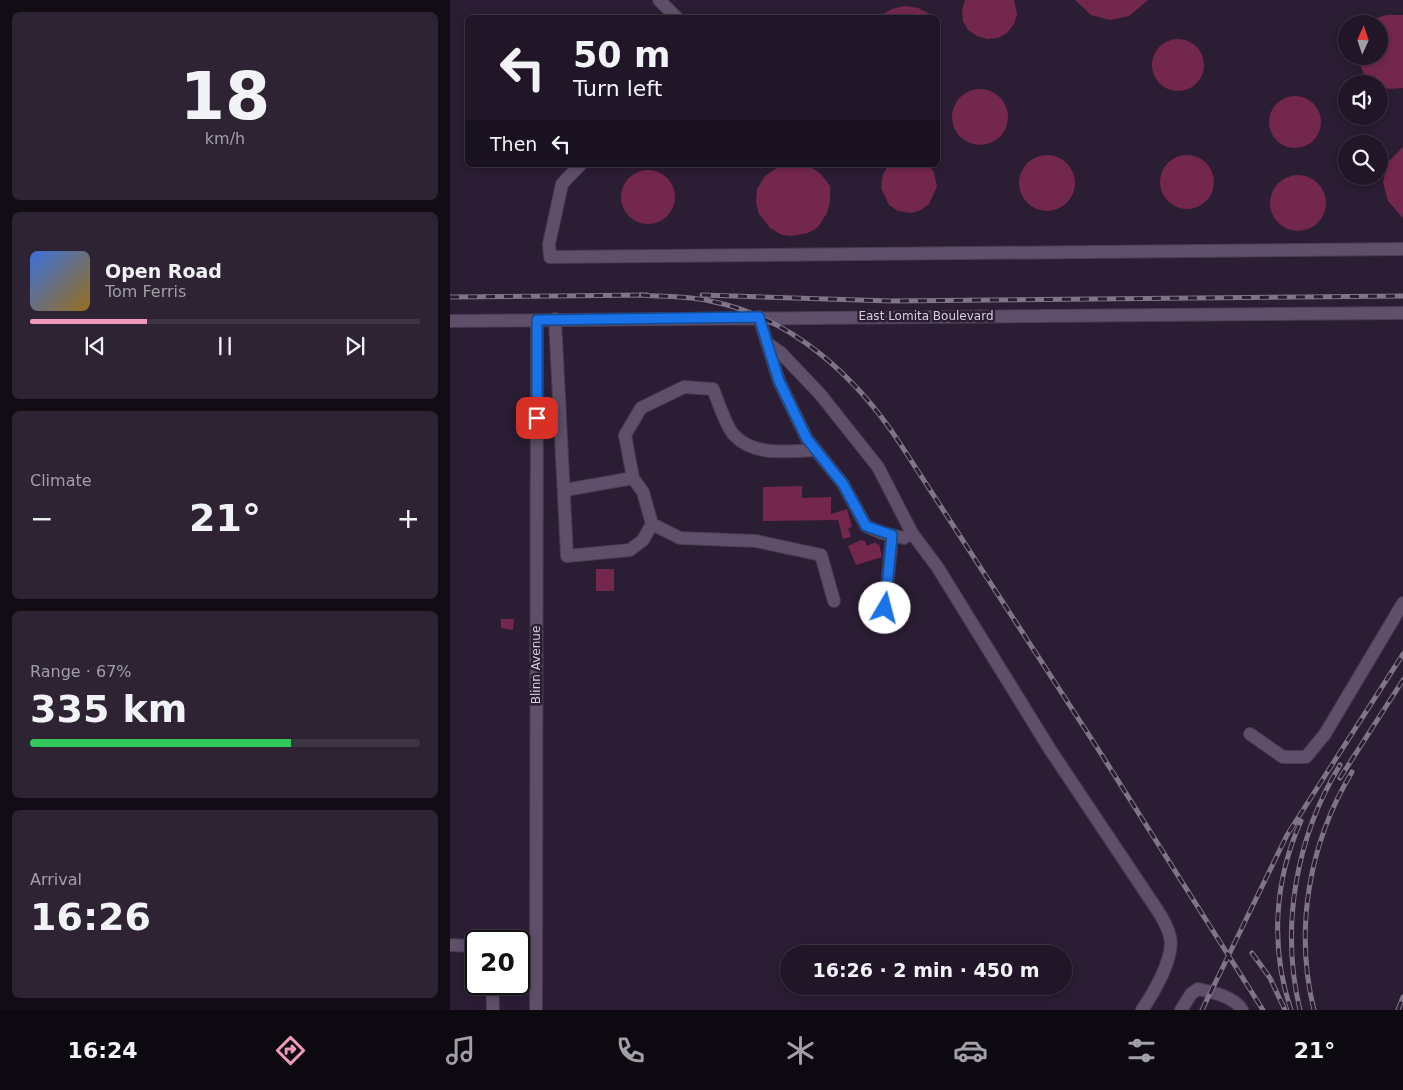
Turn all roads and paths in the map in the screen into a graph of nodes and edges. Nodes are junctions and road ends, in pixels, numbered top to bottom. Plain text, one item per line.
1 (658, 0) edge
2 (674, 15) edge
3 (578, 167) edge
4 (1403, 248) edge
5 (1403, 313) edge
6 (759, 317) junction
7 (555, 319) junction
8 (537, 320) junction
9 (450, 321) edge
10 (766, 343) junction
11 (816, 450) junction
12 (633, 478) junction
13 (565, 490) junction
14 (652, 524) junction
15 (912, 533) junction
16 (892, 535) junction
17 (834, 601) dead end
18 (1403, 603) edge
19 (885, 608) dead end
20 (1250, 734) dead end
21 (450, 945) edge
22 (465, 946) edge
23 (492, 995) edge
24 (493, 1010) edge
25 (536, 1010) edge
26 (1142, 1010) edge
27 (1181, 1010) edge
28 (1242, 1010) edge

1 - 2 street
3 - 4 street
5 - 6 street, East Lomita Boulevard
6 - 7 street, East Lomita Boulevard
6 - 10 street
7 - 8 street, East Lomita Boulevard
7 - 13 street
8 - 9 street, East Lomita Boulevard
8 - 25 street, Blinn Avenue
10 - 11 street
10 - 15 street
11 - 12 street
11 - 16 street
12 - 13 street
12 - 14 street
13 - 14 street
14 - 17 street
15 - 16 street
15 - 26 street
16 - 19 street
18 - 20 street
21 - 22 street
23 - 24 street
27 - 28 street

